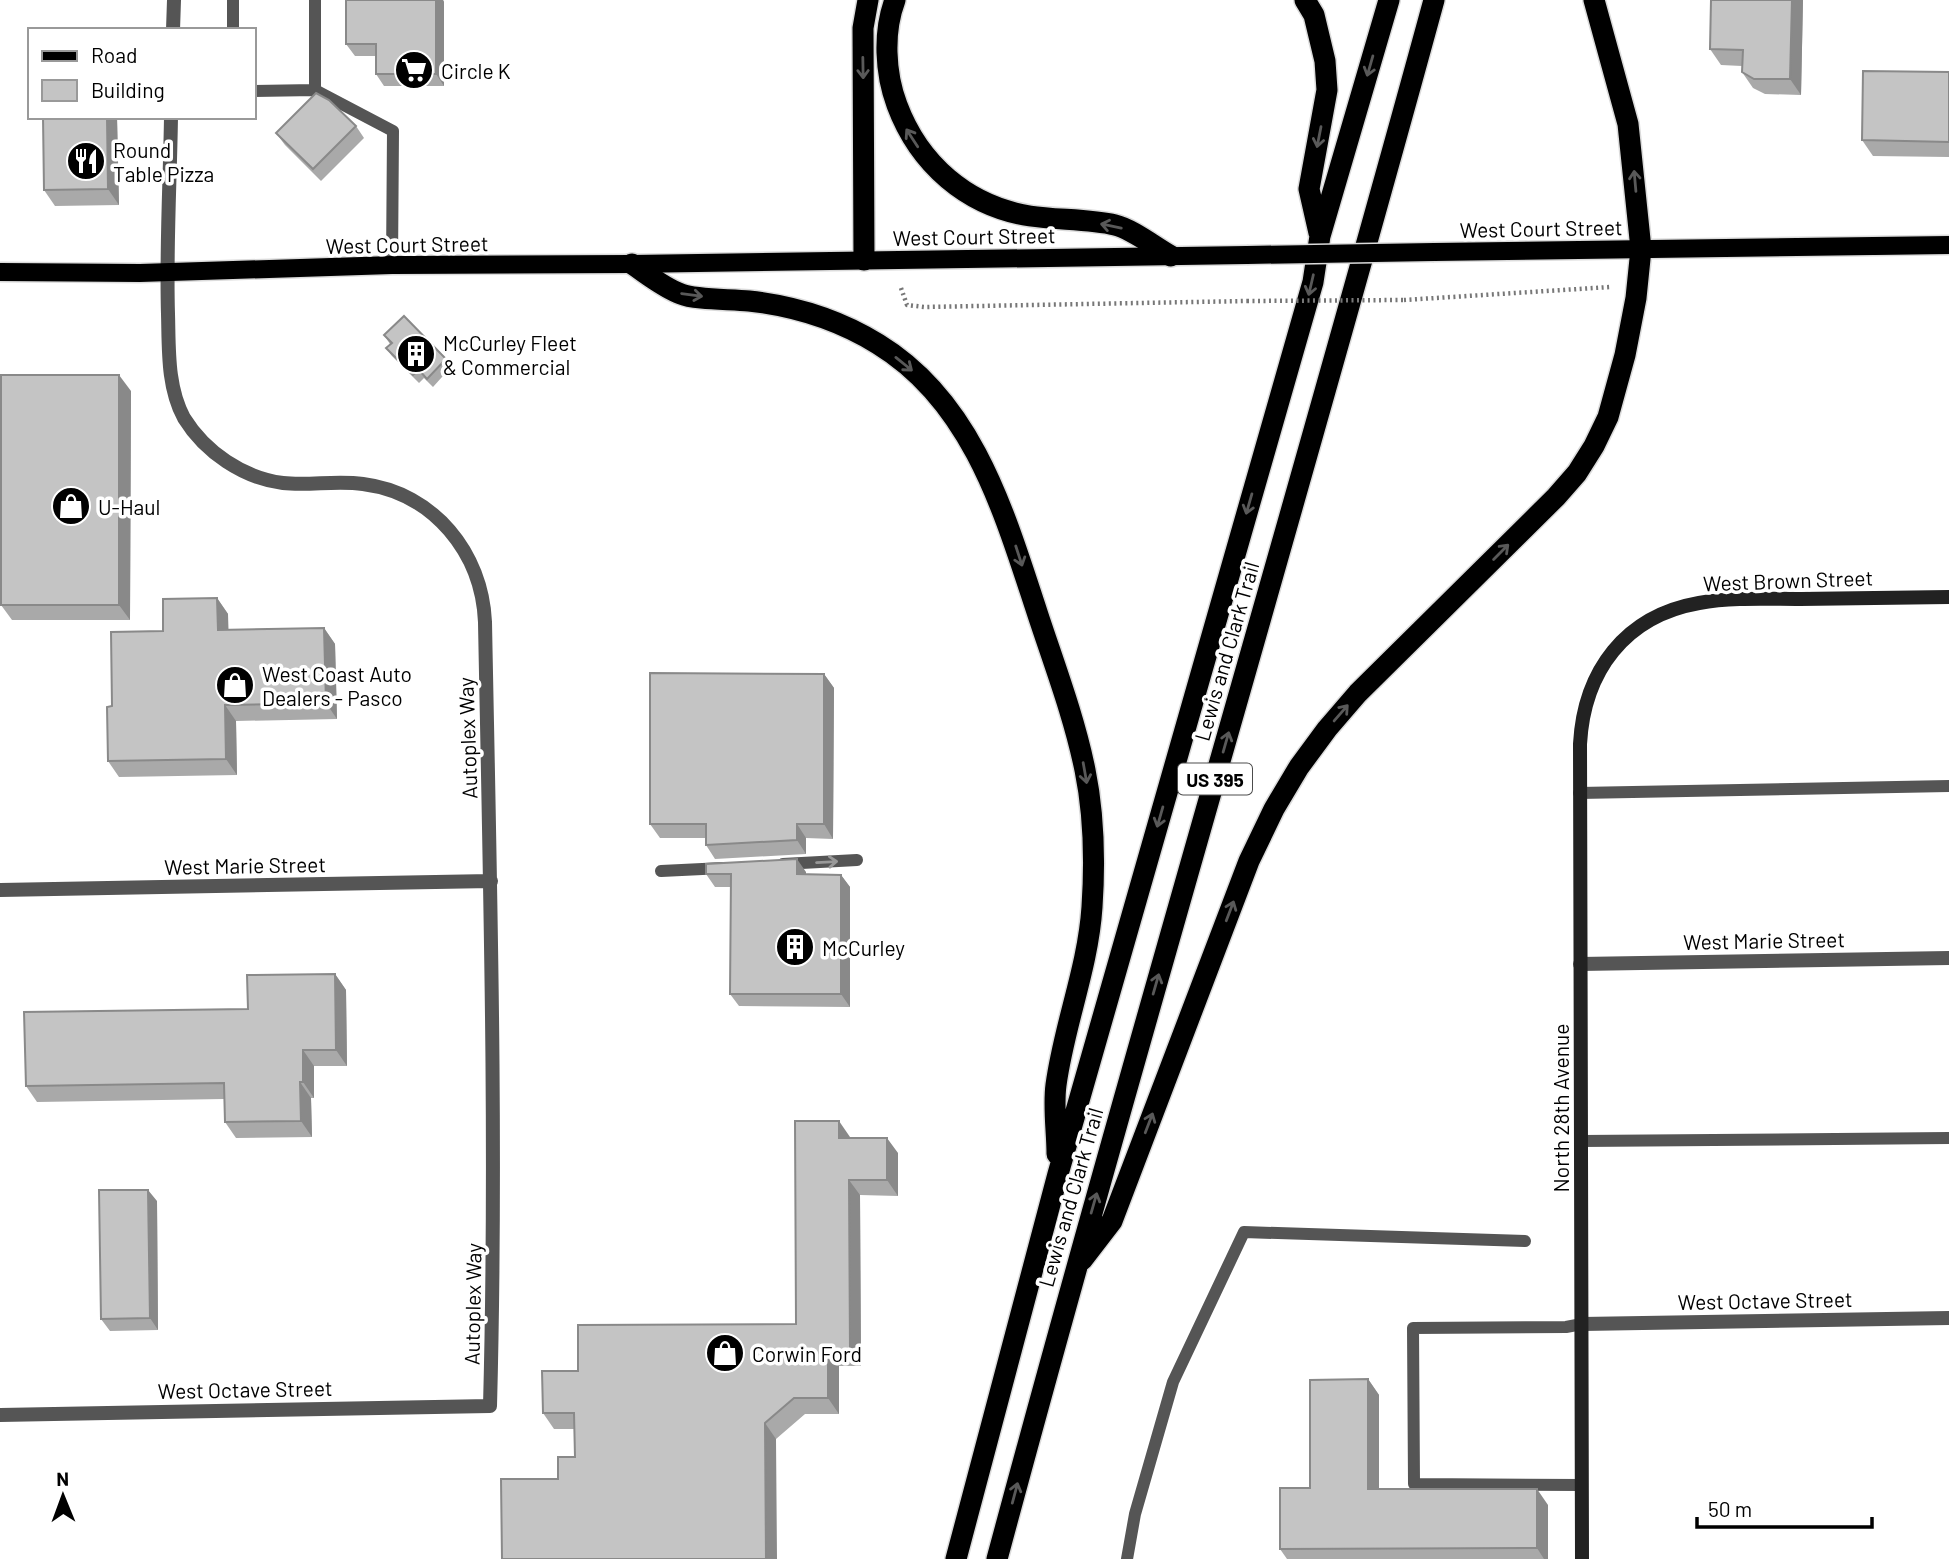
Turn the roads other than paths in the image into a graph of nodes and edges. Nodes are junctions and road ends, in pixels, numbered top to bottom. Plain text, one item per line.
1 (174, 0) edge
2 (233, 0) edge
3 (315, 0) edge
4 (868, 0) edge
5 (895, 0) edge
6 (1305, 0) edge
7 (1389, 0) edge
8 (1434, 0) edge
9 (1594, 0) edge
10 (173, 28) edge
11 (233, 28) edge
12 (315, 90) junction
13 (256, 91) edge
14 (171, 119) edge
15 (1320, 236) junction
16 (1949, 245) edge
17 (1641, 249) junction
18 (1171, 256) junction
19 (864, 260) junction
20 (632, 264) junction
21 (392, 265) junction
22 (0, 272) edge
23 (167, 272) junction
24 (1949, 597) edge
25 (1604, 660) joint
26 (1949, 786) edge
27 (1580, 793) junction
28 (857, 860) dead end
29 (765, 865) edge
30 (739, 867) edge
31 (661, 871) dead end
32 (491, 881) junction
33 (0, 890) edge
34 (1949, 958) edge
35 (1580, 964) junction
36 (1949, 1138) edge
37 (1581, 1141) junction
38 (1058, 1174) junction
39 (1525, 1241) dead end
40 (1074, 1270) junction
41 (1949, 1318) edge
42 (1582, 1324) junction
43 (490, 1406) joint
44 (0, 1415) edge
45 (1582, 1485) junction
46 (956, 1559) edge
47 (997, 1559) edge
48 (1127, 1559) edge
49 (1583, 1559) edge

1 - 10 street
2 - 11 lane
3 - 12 lane
4 -> 19 highway
18 -> 5 highway
6 -> 15 highway
7 -> 15 highway, Lewis and Clark Trail / US 395
40 -> 8 highway, Lewis and Clark Trail / US 395
17 -> 9 highway
12 - 13 lane
12 - 21 lane
14 - 23 street, Autoplex Way
15 -> 38 highway, Lewis and Clark Trail / US 395
16 - 17 main road, West Court Street
17 - 18 main road, West Court Street, bridge
40 -> 17 highway
18 - 19 main road, West Court Street
19 - 20 main road, West Court Street
20 - 21 main road, West Court Street
20 -> 38 highway
21 - 23 main road, West Court Street
22 - 23 main road, West Court Street
23 - 32 street, Autoplex Way
24 - 25 street, West Brown Street
25 - 27 street, North 28th Avenue
26 - 27 lane
27 - 35 street, North 28th Avenue
29 -> 28 lane
30 - 31 lane
32 - 33 street, West Marie Street
32 - 43 street, Autoplex Way
34 - 35 street, West Marie Street
35 - 37 street, North 28th Avenue
36 - 37 lane
37 - 42 street, North 28th Avenue
38 - 46 highway, Lewis and Clark Trail / US 395
39 - 48 lane
47 -> 40 highway, Lewis and Clark Trail / US 395
41 - 42 street, West Octave Street
42 - 45 street, North 28th Avenue
42 - 45 lane
43 - 44 street, West Octave Street
45 - 49 street, North 28th Avenue

